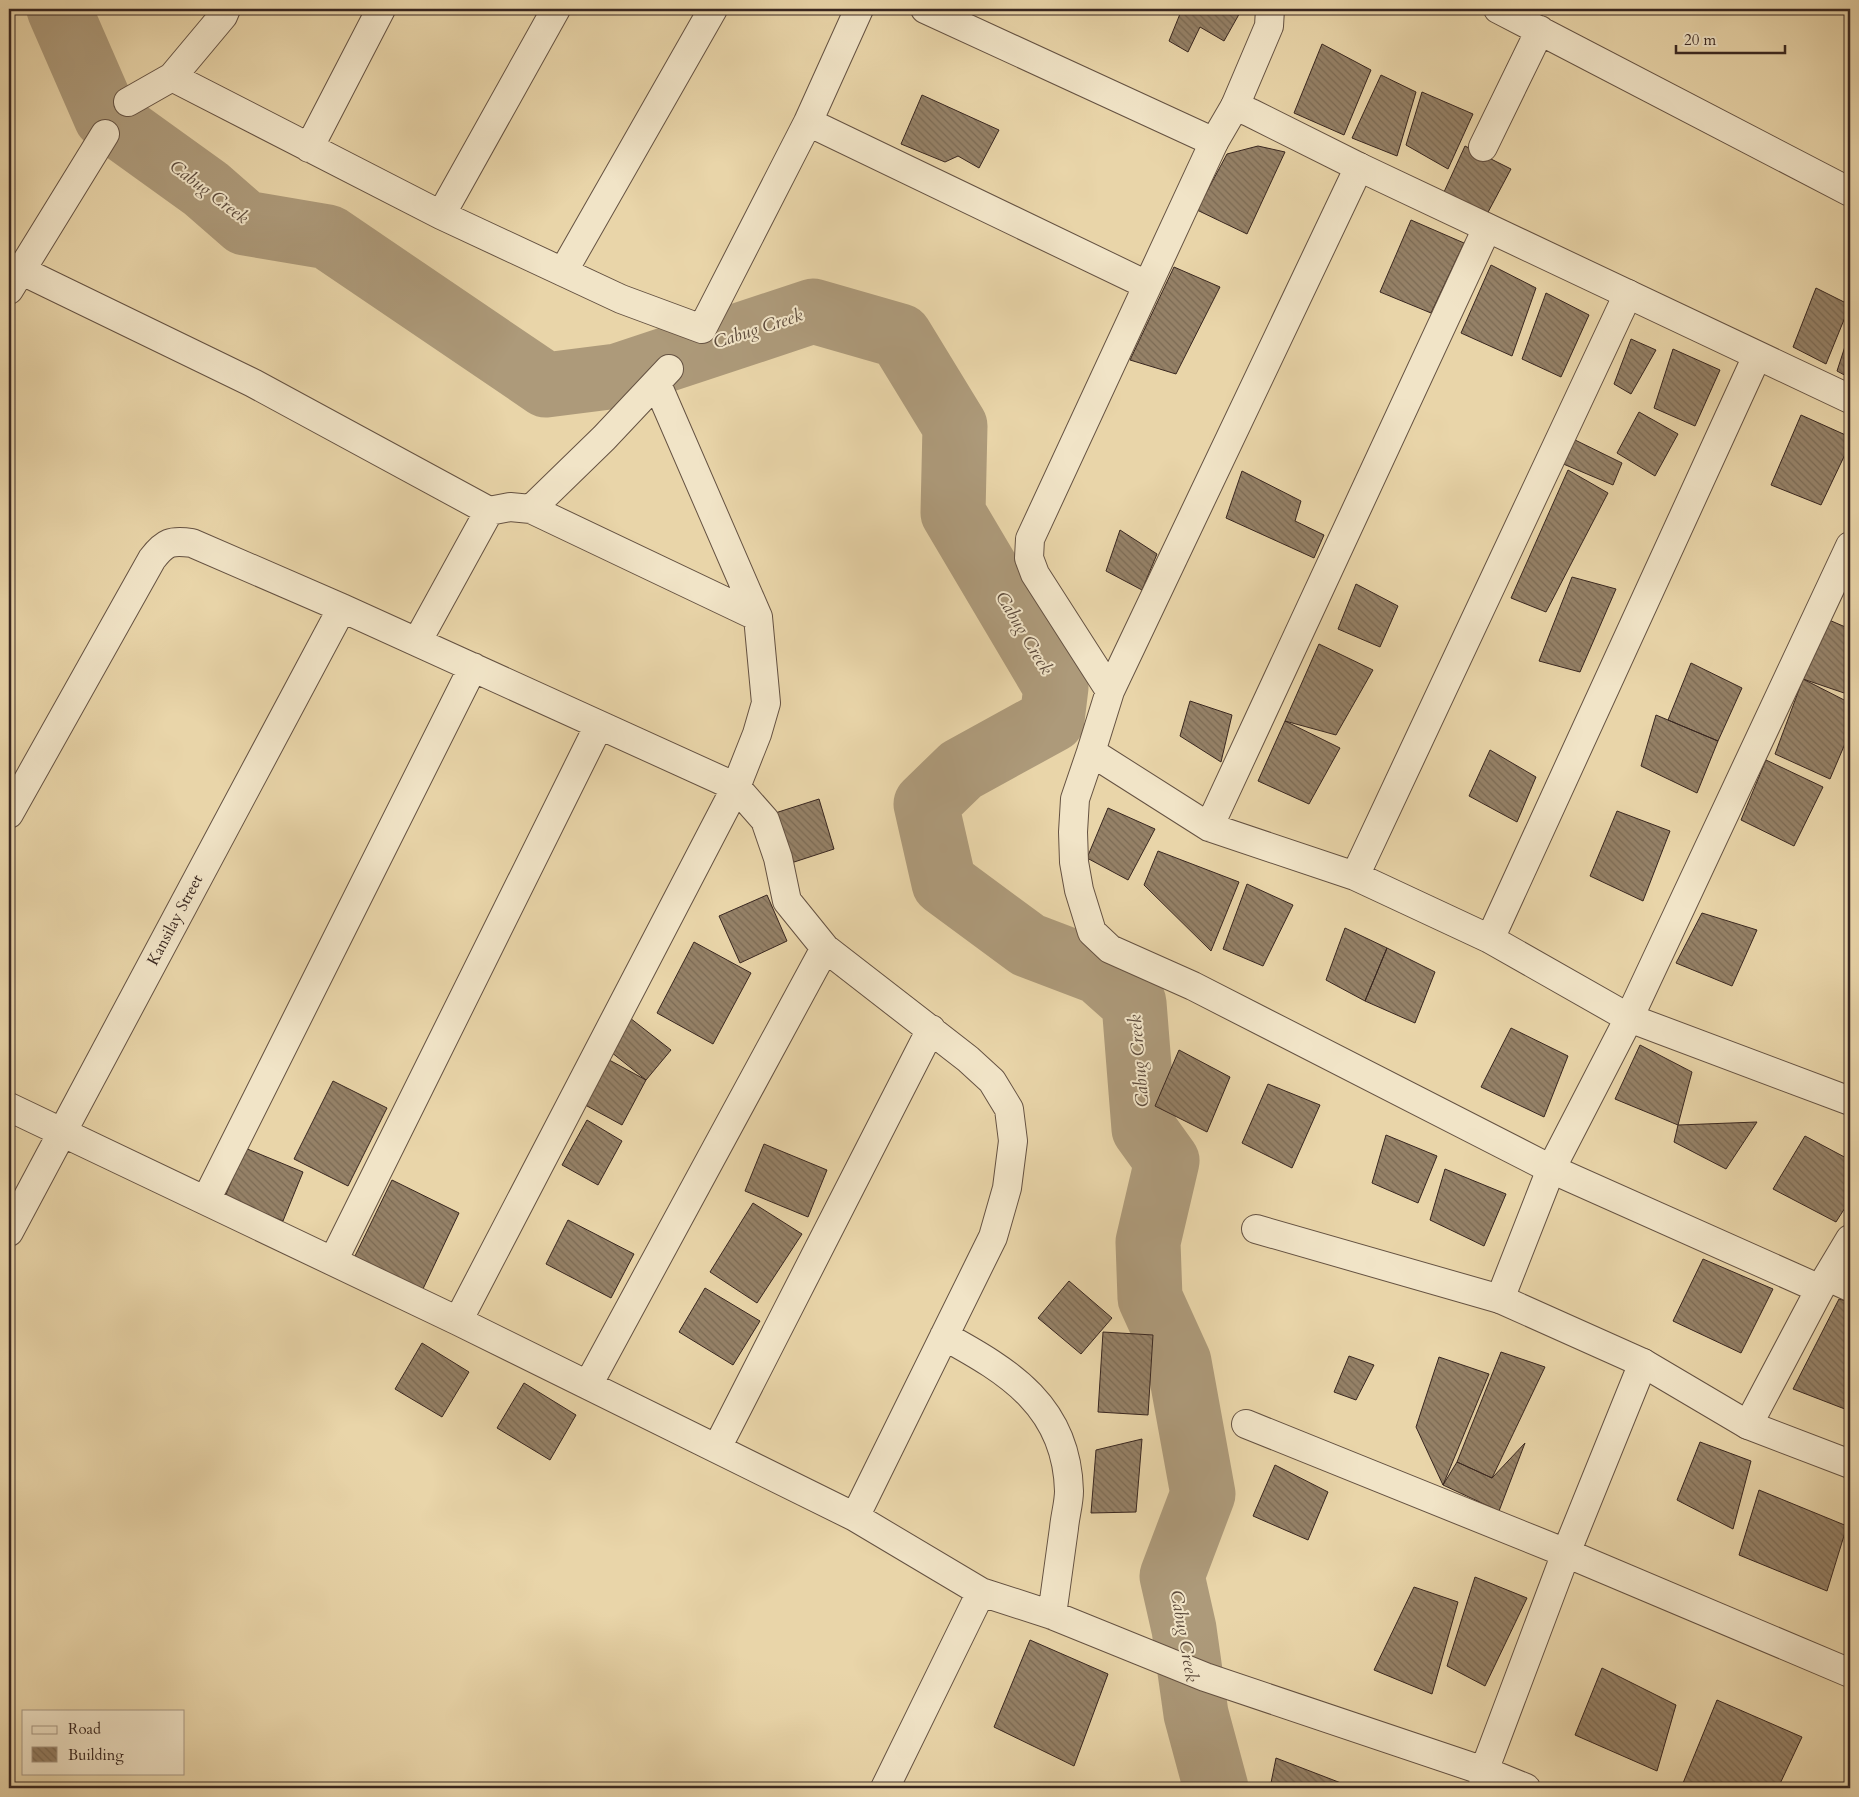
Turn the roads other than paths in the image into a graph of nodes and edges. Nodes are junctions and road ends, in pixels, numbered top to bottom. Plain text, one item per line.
1 (226, 9) edge
2 (381, 9) edge
3 (556, 9) edge
4 (713, 9) edge
5 (859, 9) edge
6 (925, 9) edge
7 (1270, 9) edge
8 (1498, 9) edge
9 (1540, 30) junction
10 (172, 77) junction
11 (128, 102) dead end
12 (1235, 106) junction
13 (808, 122) junction
14 (105, 134) dead end
15 (1214, 142) junction
16 (1483, 147) dead end
17 (308, 148) junction
18 (1359, 167) junction
19 (1850, 192) edge
20 (441, 215) junction
21 (1487, 228) junction
22 (563, 272) junction
23 (15, 280) edge
24 (1147, 285) junction
25 (1628, 294) junction
26 (1757, 356) junction
27 (1850, 399) edge
28 (530, 509) junction
29 (489, 511) junction
30 (1850, 546) edge
31 (342, 608) junction
32 (758, 618) junction
33 (417, 642) junction
34 (473, 667) junction
35 (1110, 691) junction
36 (599, 725) junction
37 (1091, 752) junction
38 (736, 788) junction
39 (9, 814) edge
40 (1209, 827) junction
41 (1355, 876) junction
42 (1490, 939) junction
43 (825, 948) junction
44 (1629, 1018) junction
45 (931, 1029) junction
46 (1850, 1101) edge
47 (9, 1107) edge
48 (62, 1132) junction
49 (1551, 1169) junction
50 (206, 1200) junction
51 (1256, 1229) dead end
52 (9, 1232) edge
53 (1850, 1239) edge
54 (333, 1261) junction
55 (1833, 1284) edge
56 (1500, 1299) junction
57 (458, 1321) junction
58 (944, 1336) junction
59 (1643, 1363) junction
60 (588, 1385) junction
61 (1246, 1424) dead end
62 (1748, 1425) junction
63 (717, 1448) junction
64 (1850, 1464) edge
65 (855, 1517) junction
66 (1566, 1553) junction
67 (980, 1592) junction
68 (1052, 1615) junction
69 (1850, 1674) edge
70 (1483, 1779) edge
71 (885, 1788) edge
72 (1526, 1788) edge

1 - 10 street
2 - 17 street
3 - 20 street
4 - 22 street
5 - 13 street
6 - 15 street
7 - 12 street
8 - 9 street
9 - 16 street
9 - 19 street
10 - 11 street
10 - 17 street
12 - 15 street
12 - 18 street
13 - 22 street
13 - 24 street
14 - 23 street
15 - 24 street
17 - 20 street
18 - 21 street
18 - 35 street
20 - 22 street
21 - 25 street
21 - 40 street
23 - 29 street
24 - 35 street
25 - 26 street
25 - 41 street
26 - 27 street
26 - 42 street
28 - 29 street
28 - 32 street
28 - 32 street
29 - 33 street
30 - 44 street
31 - 33 street
31 - 39 street
31 - 48 street, Kansilay Street
32 - 38 street
33 - 34 street
34 - 36 street
34 - 50 street
35 - 37 street
36 - 38 street
36 - 54 street
37 - 40 street
37 - 49 street
38 - 43 street
38 - 57 street
40 - 41 street
41 - 42 street
42 - 44 street
43 - 45 street
43 - 60 street
44 - 46 street
44 - 49 street
45 - 58 street
45 - 63 street
47 - 48 street
48 - 50 street
48 - 52 street, Kansilay Street
49 - 55 street
49 - 56 street
50 - 54 street
51 - 56 street
53 - 55 street
54 - 57 street
55 - 62 street
56 - 59 street
57 - 60 street
58 - 65 street
58 - 68 street
59 - 62 street
59 - 66 street
60 - 63 street
61 - 66 street
62 - 64 street
63 - 65 street
65 - 67 street
66 - 69 street
66 - 70 street
67 - 68 street
67 - 71 street
68 - 70 street
70 - 72 street

